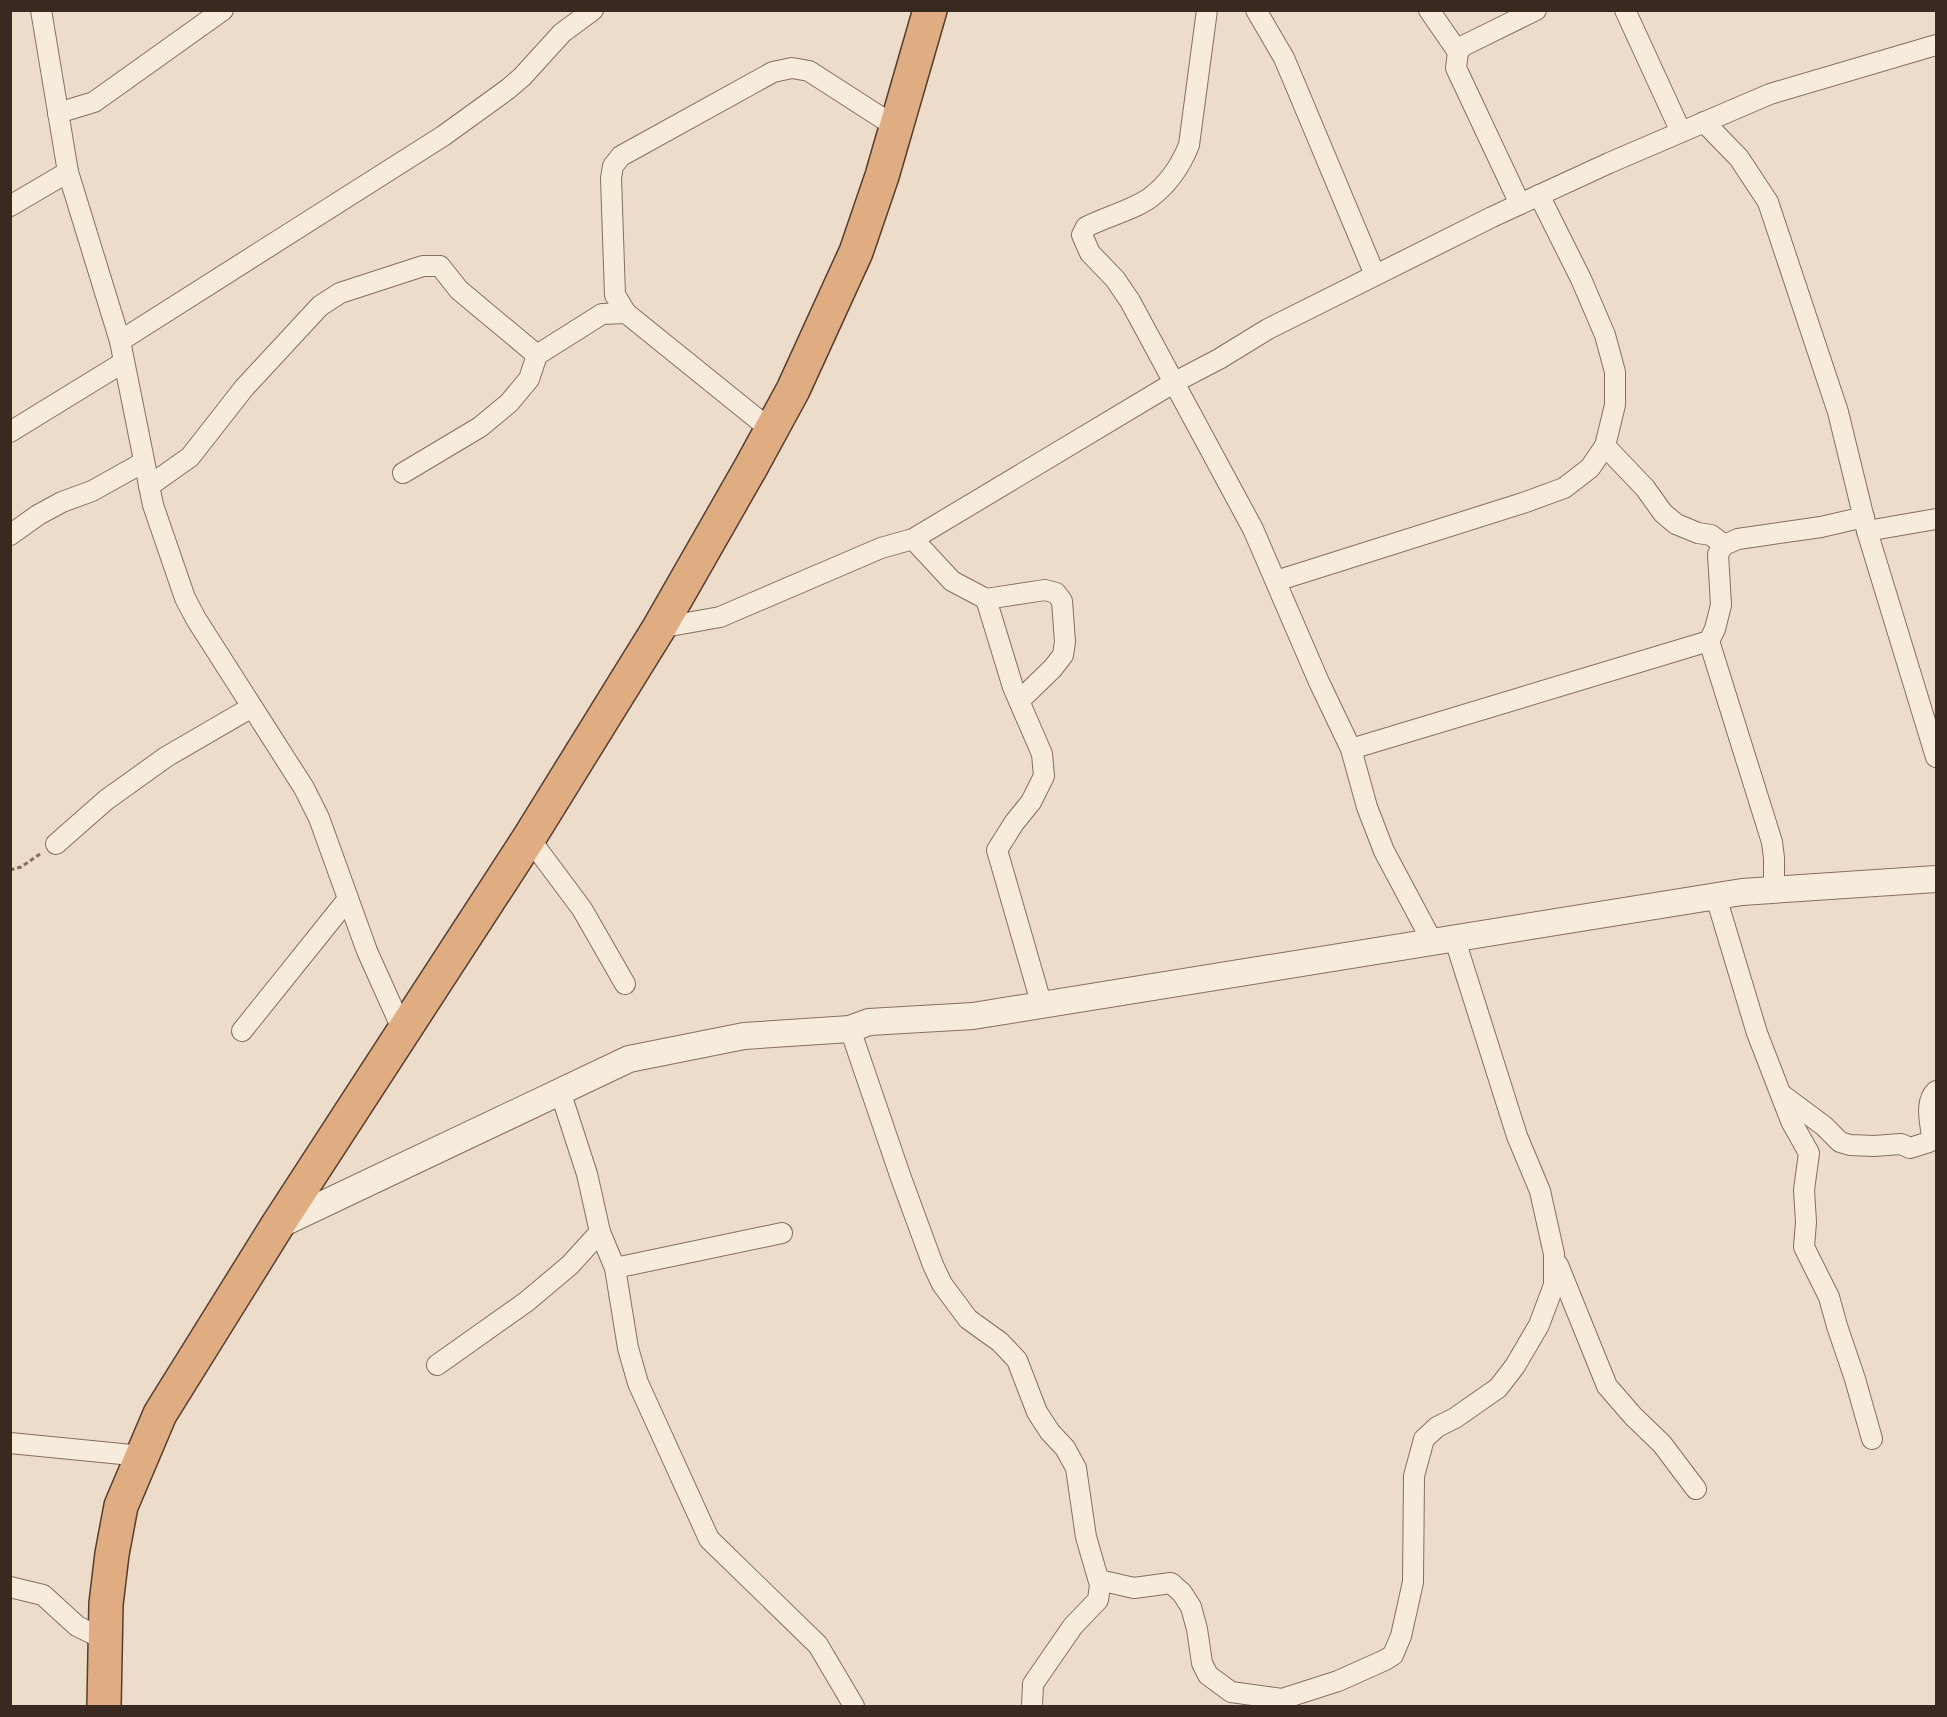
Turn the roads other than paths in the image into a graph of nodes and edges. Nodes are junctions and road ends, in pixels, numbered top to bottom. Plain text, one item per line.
1 (40, 10) edge
2 (223, 10) edge
3 (593, 10) edge
4 (930, 10) edge
5 (1208, 10) edge
6 (1256, 10) edge
7 (1429, 10) edge
8 (1536, 10) edge
9 (1625, 10) edge
10 (1936, 45) edge
11 (1458, 52) junction
12 (58, 113) junction
13 (1704, 122) junction
14 (896, 127) junction
15 (1681, 132) junction
16 (68, 172) junction
17 (1539, 195) junction
18 (1520, 204) junction
19 (10, 206) edge
20 (1375, 274) junction
21 (615, 295) junction
22 (626, 313) junction
23 (602, 314) junction
24 (120, 340) junction
25 (537, 355) junction
26 (124, 362) junction
27 (1175, 382) junction
28 (771, 430) junction
29 (10, 432) edge
30 (1605, 446) junction
31 (144, 462) junction
32 (403, 473) dead end
33 (149, 486) junction
34 (1936, 519) edge
35 (1865, 524) junction
36 (10, 535) edge
37 (913, 539) junction
38 (1724, 545) junction
39 (1276, 581) junction
40 (986, 599) junction
41 (659, 628) junction
42 (1709, 641) junction
43 (1019, 701) junction
44 (252, 707) junction
45 (1351, 749) junction
46 (1936, 757) edge
47 (529, 838) junction
48 (56, 844) road end
49 (1936, 879) edge
50 (1774, 890) junction
51 (1716, 897) junction
52 (348, 899) junction
53 (1444, 941) junction
54 (625, 984) dead end
55 (1042, 1006) junction
56 (850, 1029) junction
57 (242, 1031) dead end
58 (403, 1031) junction
59 (560, 1091) junction
60 (1936, 1091) edge
61 (1780, 1094) junction
62 (277, 1226) junction
63 (600, 1232) junction
64 (782, 1233) dead end
65 (1554, 1254) junction
66 (615, 1268) junction
67 (437, 1365) dead end
68 (1872, 1439) dead end
69 (10, 1443) edge
70 (142, 1456) junction
71 (1696, 1489) dead end
72 (1099, 1580) junction
73 (10, 1587) edge
74 (105, 1640) junction
75 (104, 1707) edge
76 (854, 1707) edge
77 (1032, 1707) edge

1 - 12 street
2 - 12 street
3 - 24 street
4 - 14 highway
5 - 27 street
6 - 20 street
7 - 11 street
8 - 11 street
9 - 15 street
10 - 13 street
11 - 18 street
12 - 16 street
13 - 15 street
13 - 35 street
14 - 21 street
14 - 28 highway
15 - 17 street
16 - 19 street
16 - 24 street
17 - 18 street
17 - 30 street
18 - 20 street
20 - 27 street
21 - 22 street
21 - 23 street
22 - 23 street
22 - 28 street
23 - 25 street
24 - 26 street
25 - 32 street
25 - 33 street
26 - 29 street
26 - 31 street
27 - 37 street
27 - 39 street
28 - 41 highway
30 - 38 street
30 - 39 street
31 - 33 street
31 - 36 street
33 - 44 street
34 - 35 street
35 - 38 street
35 - 46 street
37 - 40 street
37 - 41 street
38 - 42 street
39 - 45 street
40 - 43 street
40 - 43 street
41 - 47 highway
42 - 45 street
42 - 50 street
43 - 55 street
44 - 48 street
44 - 52 street
45 - 53 street
47 - 54 street
47 - 58 highway
49 - 50 street
50 - 51 street
51 - 53 street
51 - 61 street
52 - 57 street
52 - 58 street
53 - 55 street
53 - 65 street
55 - 56 street
56 - 59 street
56 - 72 street
58 - 62 highway
59 - 62 street
59 - 63 street
60 - 61 street
61 - 68 street
62 - 70 highway
63 - 66 street
63 - 67 street
64 - 66 street
65 - 71 street
65 - 72 street
66 - 76 street
69 - 70 street
70 - 74 highway
72 - 77 street
73 - 74 street
74 - 75 highway

